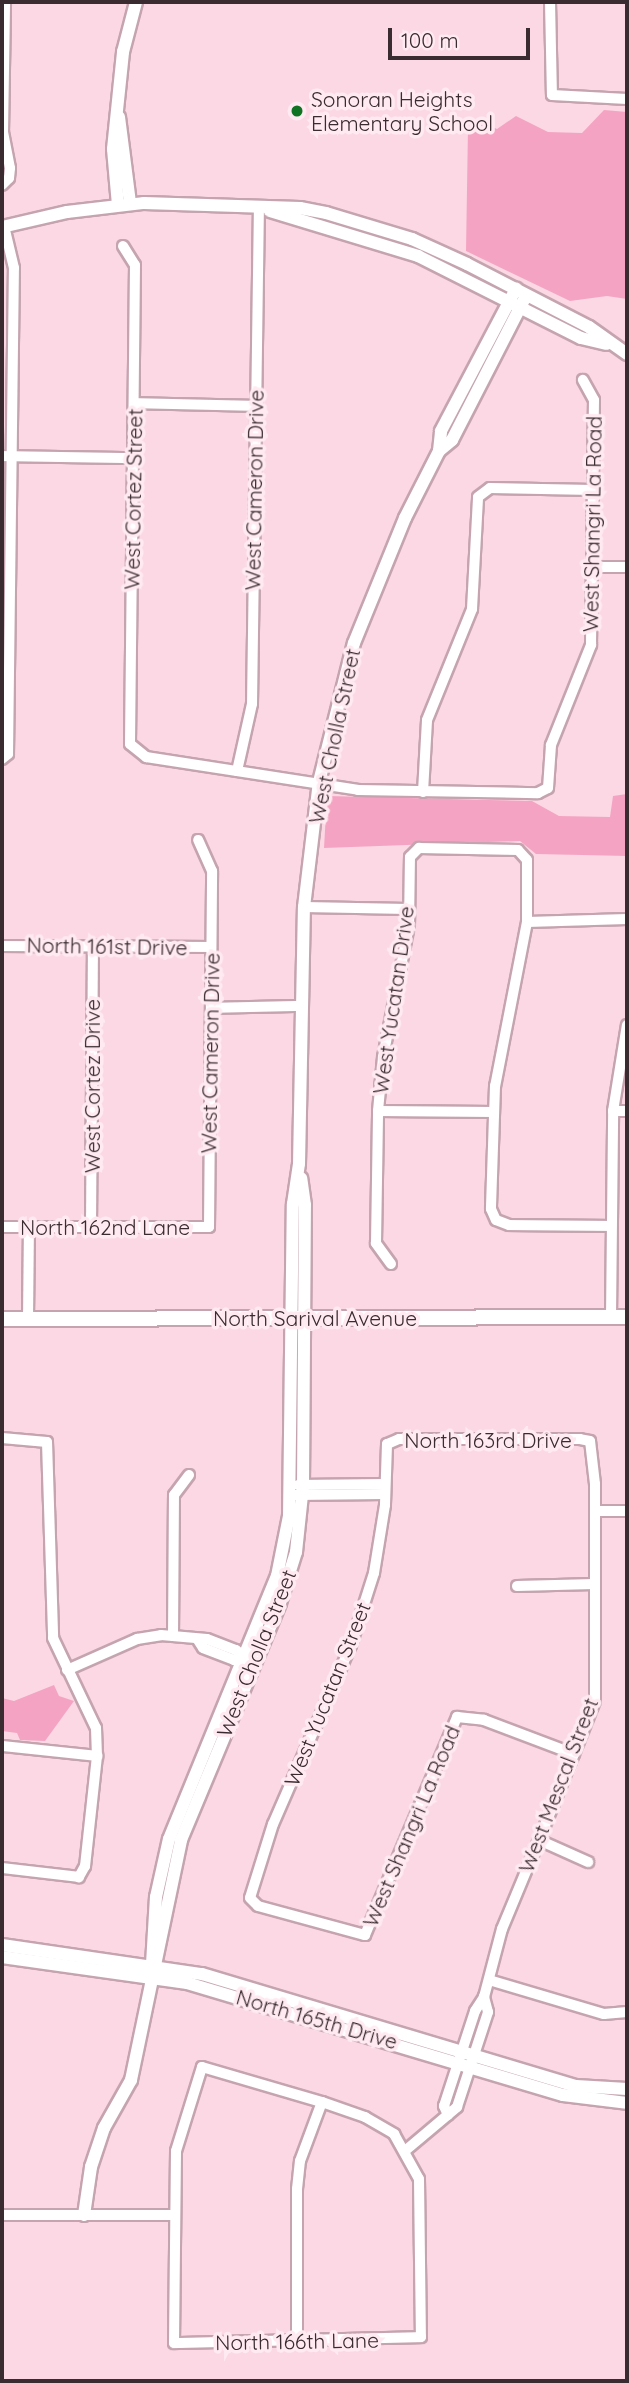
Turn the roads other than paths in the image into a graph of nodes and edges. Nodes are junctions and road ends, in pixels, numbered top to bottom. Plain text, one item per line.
1 (5, 2) edge
2 (136, 2) edge
3 (550, 2) edge
4 (627, 99) edge
5 (6, 181) edge
6 (124, 204) junction
7 (260, 208) junction
8 (3, 227) edge
9 (123, 246) dead end
10 (519, 298) junction
11 (627, 354) edge
12 (583, 380) dead end
13 (134, 404) junction
14 (255, 406) junction
15 (7, 456) edge
16 (134, 458) junction
17 (593, 490) junction
18 (594, 567) junction
19 (627, 567) edge
20 (5, 757) edge
21 (237, 771) junction
22 (319, 782) junction
23 (423, 792) junction
24 (198, 841) dead end
25 (304, 907) junction
26 (408, 909) junction
27 (627, 919) edge
28 (527, 922) junction
29 (93, 945) junction
30 (2, 946) edge
31 (211, 947) junction
32 (301, 1006) junction
33 (211, 1008) junction
34 (627, 1025) edge
35 (377, 1111) junction
36 (613, 1111) junction
37 (627, 1111) edge
38 (494, 1112) junction
39 (611, 1226) junction
40 (2, 1227) edge
41 (29, 1227) junction
42 (92, 1227) junction
43 (209, 1227) joint
44 (391, 1264) dead end
45 (611, 1317) junction
46 (627, 1317) edge
47 (298, 1318) junction
48 (2, 1319) edge
49 (28, 1319) junction
50 (2, 1438) edge
51 (590, 1441) joint
52 (387, 1444) joint
53 (189, 1475) dead end
54 (385, 1489) junction
55 (297, 1490) junction
56 (595, 1511) junction
57 (627, 1511) edge
58 (594, 1584) junction
59 (517, 1586) dead end
60 (173, 1636) junction
61 (248, 1660) junction
62 (67, 1670) junction
63 (2, 1745) edge
64 (573, 1754) junction
65 (97, 1756) junction
66 (539, 1840) junction
67 (588, 1862) dead end
68 (2, 1868) edge
69 (365, 1935) joint
70 (2, 1945) edge
71 (2, 1956) edge
72 (151, 1970) junction
73 (489, 1980) junction
74 (627, 2012) edge
75 (467, 2058) junction
76 (627, 2089) edge
77 (322, 2102) junction
78 (627, 2103) edge
79 (406, 2150) junction
80 (2, 2215) edge
81 (84, 2215) junction
82 (173, 2215) junction
83 (297, 2342) junction

1 - 5 street
2 - 6 street
3 - 4 street
6 - 7 street
6 - 8 street
7 - 10 street
7 - 14 street, West Cameron Drive
8 - 15 street
9 - 13 street, West Cortez Street
10 - 11 street
10 - 22 street, West Cholla Street
12 - 17 street, West Shangri La Road
13 - 14 street
13 - 16 street, West Cortez Street
14 - 21 street, West Cameron Drive
15 - 16 street
15 - 20 street
16 - 21 street, West Cortez Street
17 - 18 street, West Shangri La Road
17 - 23 street
18 - 19 street
18 - 23 street, West Shangri La Road
21 - 22 street
22 - 23 street
22 - 25 street, West Cholla Street
24 - 31 street, West Cameron Drive
25 - 26 street
25 - 32 street, West Cholla Street
26 - 28 street, West Yucatan Drive
26 - 35 street, West Yucatan Drive
27 - 28 street
28 - 38 street
29 - 30 street, North 161st Drive
29 - 31 street, North 161st Drive
29 - 42 street, West Cortez Drive
31 - 33 street, West Cameron Drive
32 - 33 street
32 - 47 street, West Cholla Street
33 - 43 street, West Cameron Drive
34 - 36 street
35 - 38 street
35 - 44 street, West Yucatan Drive
36 - 37 street
36 - 39 street
38 - 39 street
39 - 45 street
40 - 41 street, North 162nd Lane
41 - 42 street, North 162nd Lane
41 - 49 street
42 - 43 street, North 162nd Lane
45 - 46 main road, North Sarival Avenue
45 - 47 main road, North Sarival Avenue
47 - 49 main road, North Sarival Avenue
47 - 55 street, West Cholla Street
48 - 49 main road, North Sarival Avenue
50 - 62 street
51 - 52 street, North 163rd Drive
51 - 56 street, West Mescal Street
52 - 54 street, West Yucatan Street
53 - 60 street
54 - 55 street
54 - 69 street, West Yucatan Street
55 - 61 street, West Cholla Street
56 - 57 street
56 - 58 street, West Mescal Street
58 - 59 street
58 - 64 street, West Mescal Street
60 - 61 street
60 - 62 street
61 - 72 street, West Cholla Street
62 - 65 street
63 - 65 street
64 - 66 street, West Mescal Street
64 - 69 street, West Shangri La Road
65 - 68 street
66 - 67 street
66 - 73 street, West Mescal Street
70 - 72 street, North 165th Drive
71 - 72 street, North 165th Drive
72 - 75 street, North 165th Drive
72 - 81 street, West Cholla Street
73 - 74 street
73 - 75 street, West Mescal Street
75 - 76 street, North 165th Drive
75 - 78 street, North 165th Drive
75 - 79 street, West Mescal Street
77 - 79 street
77 - 82 street
77 - 83 street
79 - 83 street, North 166th Lane
80 - 81 street
81 - 82 street
82 - 83 street, North 166th Lane

